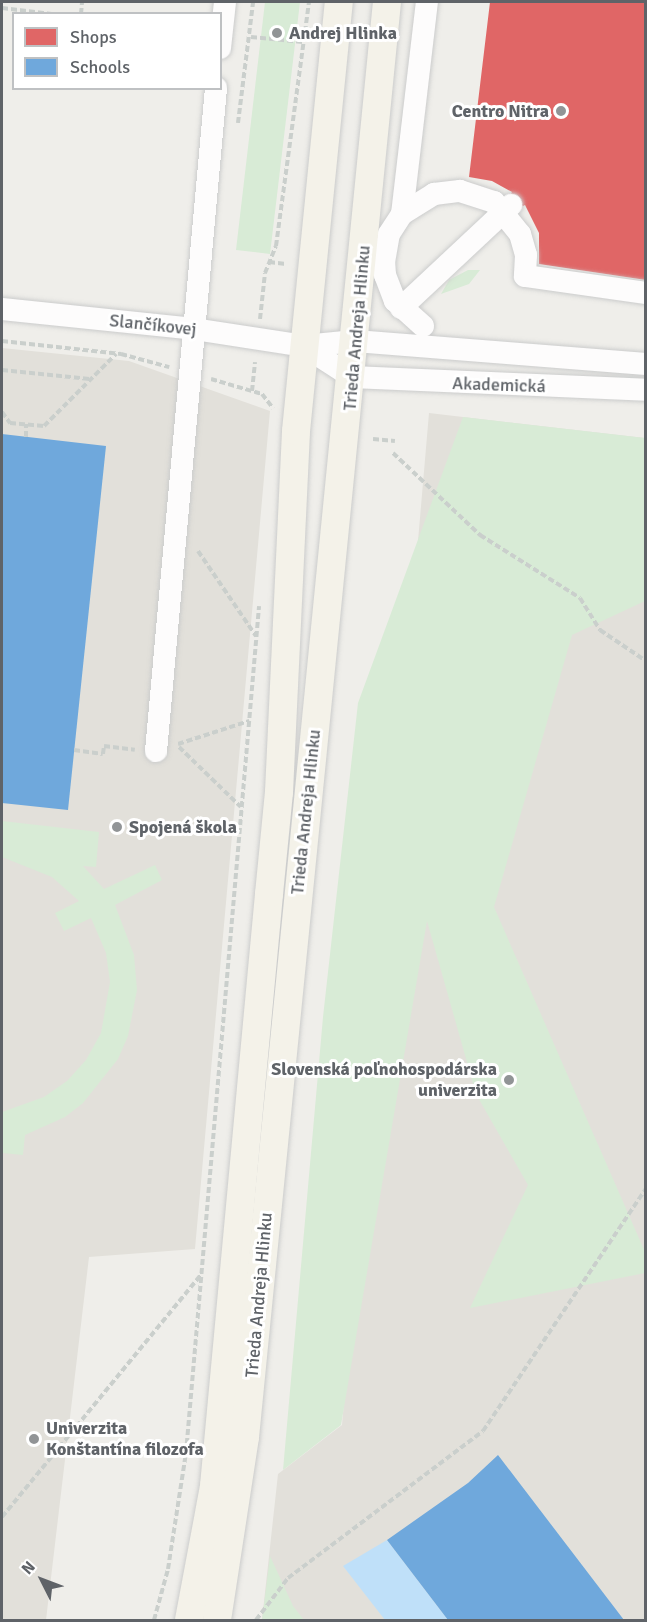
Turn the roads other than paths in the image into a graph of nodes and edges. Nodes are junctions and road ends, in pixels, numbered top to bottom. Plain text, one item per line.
1 (225, 2) edge
2 (339, 2) edge
3 (387, 2) edge
4 (426, 2) edge
5 (222, 30) edge
6 (216, 90) edge
7 (507, 210) junction
8 (402, 214) junction
9 (645, 293) edge
10 (401, 308) junction
11 (2, 309) edge
12 (423, 326) dead end
13 (194, 328) junction
14 (355, 340) junction
15 (304, 346) junction
16 (645, 364) edge
17 (352, 377) junction
18 (645, 390) edge
19 (163, 747) road end
20 (189, 1620) edge
21 (217, 1620) edge

1 - 5 street
2 - 15 main road, Trieda Andreja Hlinku
3 - 14 main road, Trieda Andreja Hlinku
4 - 8 street
6 - 13 street
7 - 8 street
7 - 9 street
7 - 10 street
8 - 10 street
10 - 12 street
11 - 13 street, Slančíkovej
13 - 15 street, Slančíkovej
13 - 19 street
14 - 15 street, Akademická
14 - 16 street, Akademická
14 - 17 main road, Trieda Andreja Hlinku
15 - 17 street
15 - 20 main road, Trieda Andreja Hlinku
17 - 18 street, Akademická
17 - 21 main road, Trieda Andreja Hlinku

